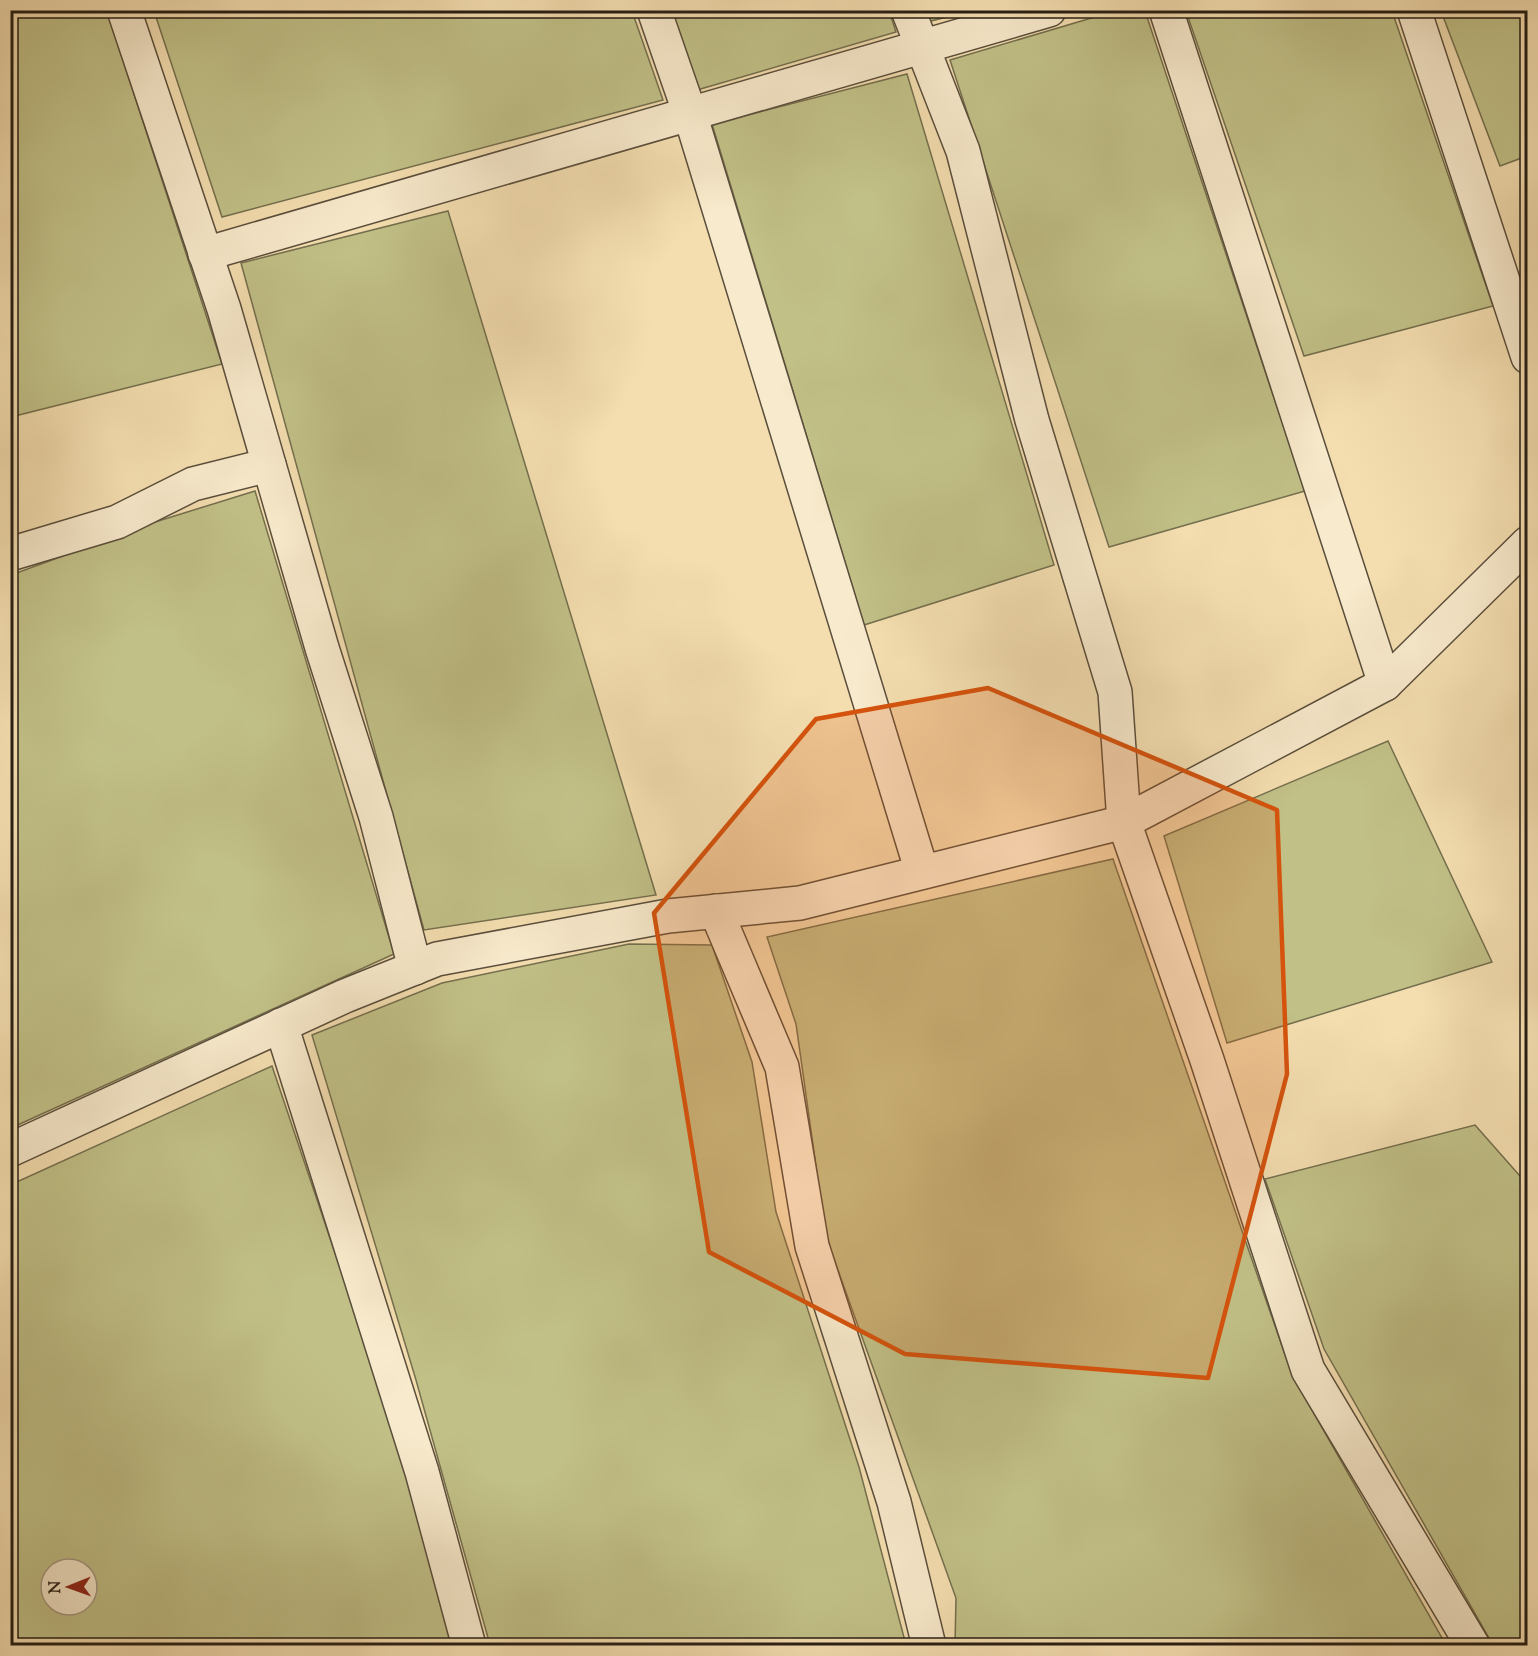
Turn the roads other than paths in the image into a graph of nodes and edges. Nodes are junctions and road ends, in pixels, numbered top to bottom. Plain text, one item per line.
1 (124, 10) edge
2 (654, 10) edge
3 (908, 10) edge
4 (1048, 10) edge
5 (1166, 10) edge
6 (1414, 10) edge
7 (921, 47) junction
8 (690, 114) junction
9 (206, 254) junction
10 (1527, 357) edge
11 (269, 465) junction
12 (1527, 543) edge
13 (10, 554) edge
14 (1385, 684) junction
15 (1124, 822) junction
16 (922, 872) junction
17 (716, 911) junction
18 (415, 968) junction
19 (281, 1025) junction
20 (10, 1150) edge
21 (469, 1646) edge
22 (929, 1646) edge
23 (1473, 1646) edge

1 - 9 lane
2 - 8 lane
3 - 7 lane
4 - 7 lane
5 - 14 lane
6 - 10 lane
7 - 8 lane
7 - 15 lane
8 - 9 lane
8 - 16 lane
9 - 11 lane
11 - 13 lane
11 - 18 lane
12 - 14 lane
14 - 15 lane
15 - 16 lane
15 - 23 lane
16 - 17 lane
17 - 18 lane
17 - 22 lane
18 - 19 lane
19 - 20 lane
19 - 21 lane

